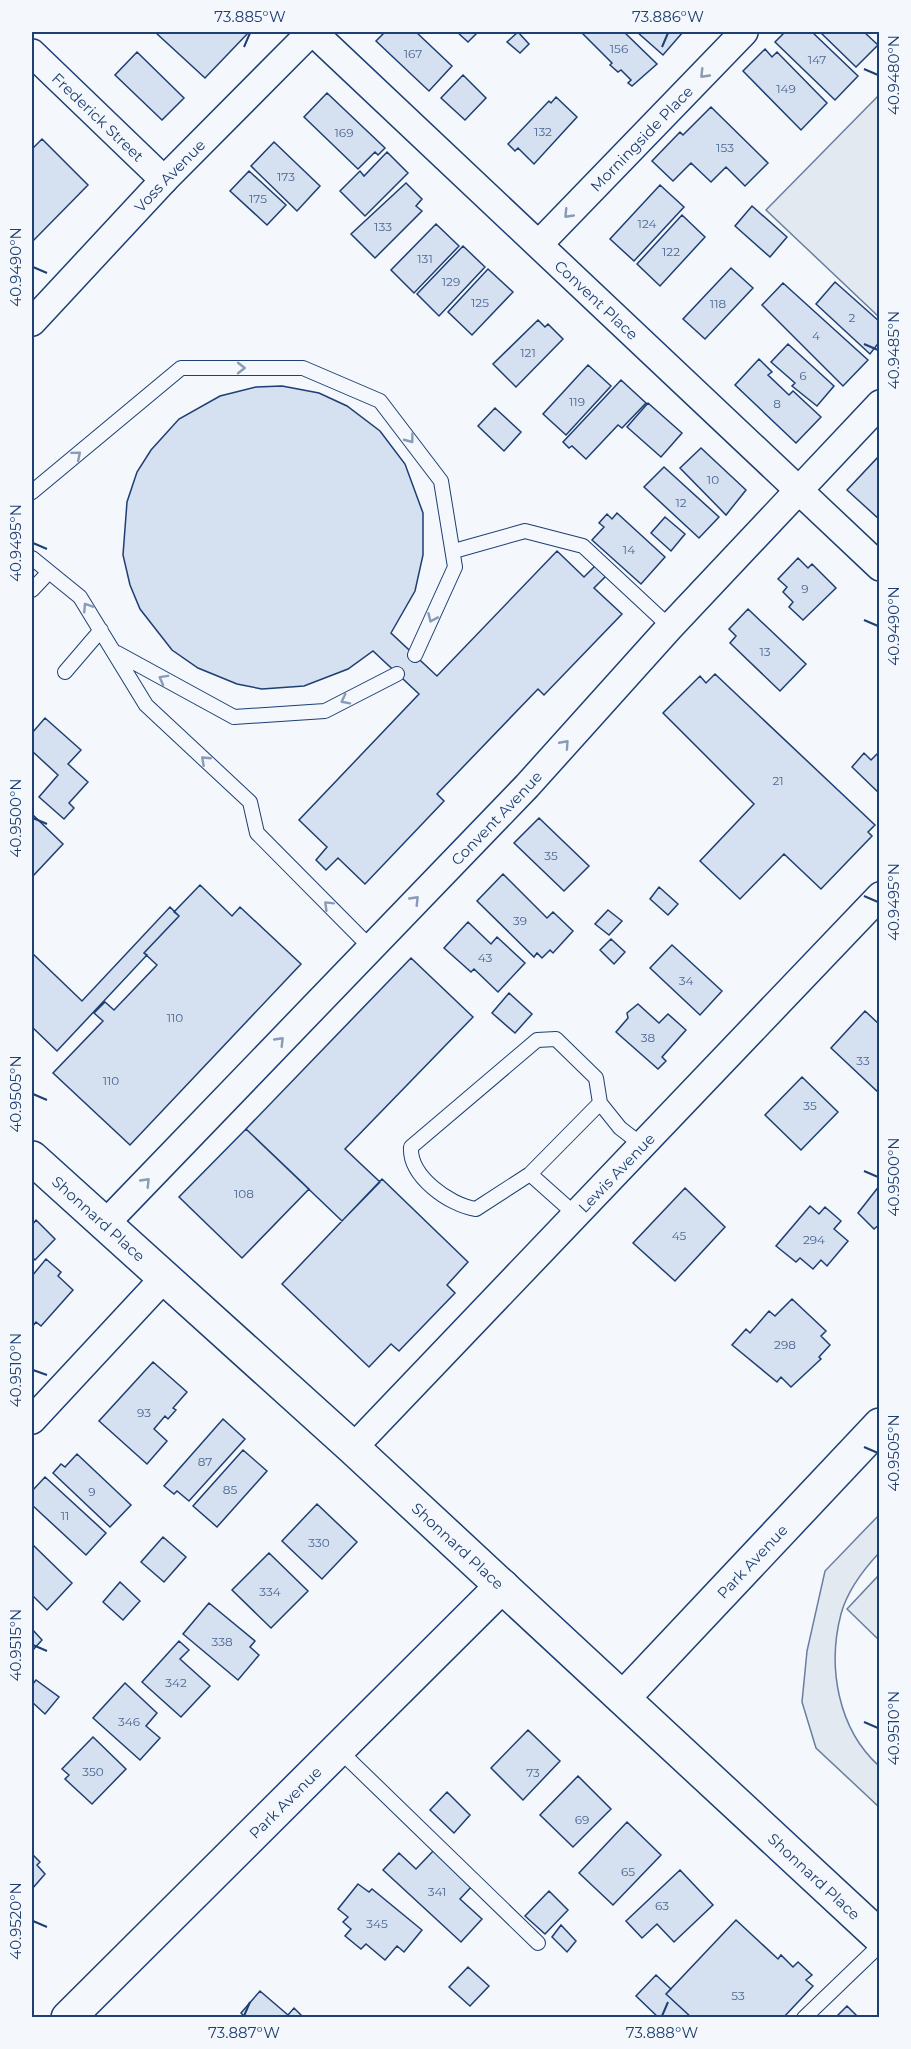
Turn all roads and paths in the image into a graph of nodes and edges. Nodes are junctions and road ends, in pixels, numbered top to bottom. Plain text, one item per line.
1 (312, 32) edge
2 (744, 32) edge
3 (32, 52) edge
4 (164, 180) junction
5 (539, 244) junction
6 (32, 322) edge
7 (879, 404) edge
8 (800, 491) junction
9 (32, 492) edge
10 (454, 551) junction
11 (32, 558) edge
12 (879, 567) edge
13 (49, 572) junction
14 (32, 590) edge
15 (670, 627) junction
16 (101, 630) junction
17 (117, 653) junction
18 (415, 655) dead end
19 (65, 672) dead end
20 (397, 674) dead end
21 (879, 896) edge
22 (370, 947) junction
23 (600, 1103) junction
24 (642, 1145) junction
25 (32, 1158) edge
26 (530, 1174) junction
27 (576, 1215) junction
28 (105, 1224) junction
29 (165, 1277) junction
30 (32, 1420) edge
31 (879, 1425) edge
32 (353, 1448) junction
33 (502, 1586) junction
34 (623, 1698) junction
35 (338, 1749) junction
36 (879, 1937) edge
37 (538, 1943) dead end
38 (879, 1945) edge
39 (68, 2018) edge
40 (804, 2018) edge

1 - 4 street, Voss Avenue
1 - 5 street, Convent Place
2 -> 5 street, Morningside Place
3 - 4 street, Frederick Street
4 - 6 street, Voss Avenue
5 - 8 street, Convent Place
7 - 8 street, Convent Avenue
8 - 12 street, Convent Place
8 - 15 street, Convent Avenue
9 -> 10 lane
10 - 15 lane
10 -> 18 lane
11 - 13 lane
13 - 14 lane
16 -> 13 lane
22 -> 15 street, Convent Avenue
16 - 17 lane
16 - 19 lane
20 -> 17 lane
22 -> 17 lane
21 - 24 street, Lewis Avenue
28 -> 22 street, Convent Avenue
23 - 24 lane
23 - 26 lane
23 - 26 lane
24 - 27 street, Lewis Avenue
25 - 28 street, Shonnard Place
26 - 27 lane
27 - 32 street, Lewis Avenue
28 - 29 street, Shonnard Place
29 - 30 street
29 - 32 street, Shonnard Place
31 - 34 street, Park Avenue
32 - 33 street, Shonnard Place
33 - 34 street, Shonnard Place
33 - 35 street, Park Avenue
34 - 36 street, Shonnard Place
35 - 37 lane
35 - 39 street, Park Avenue
38 - 40 lane

